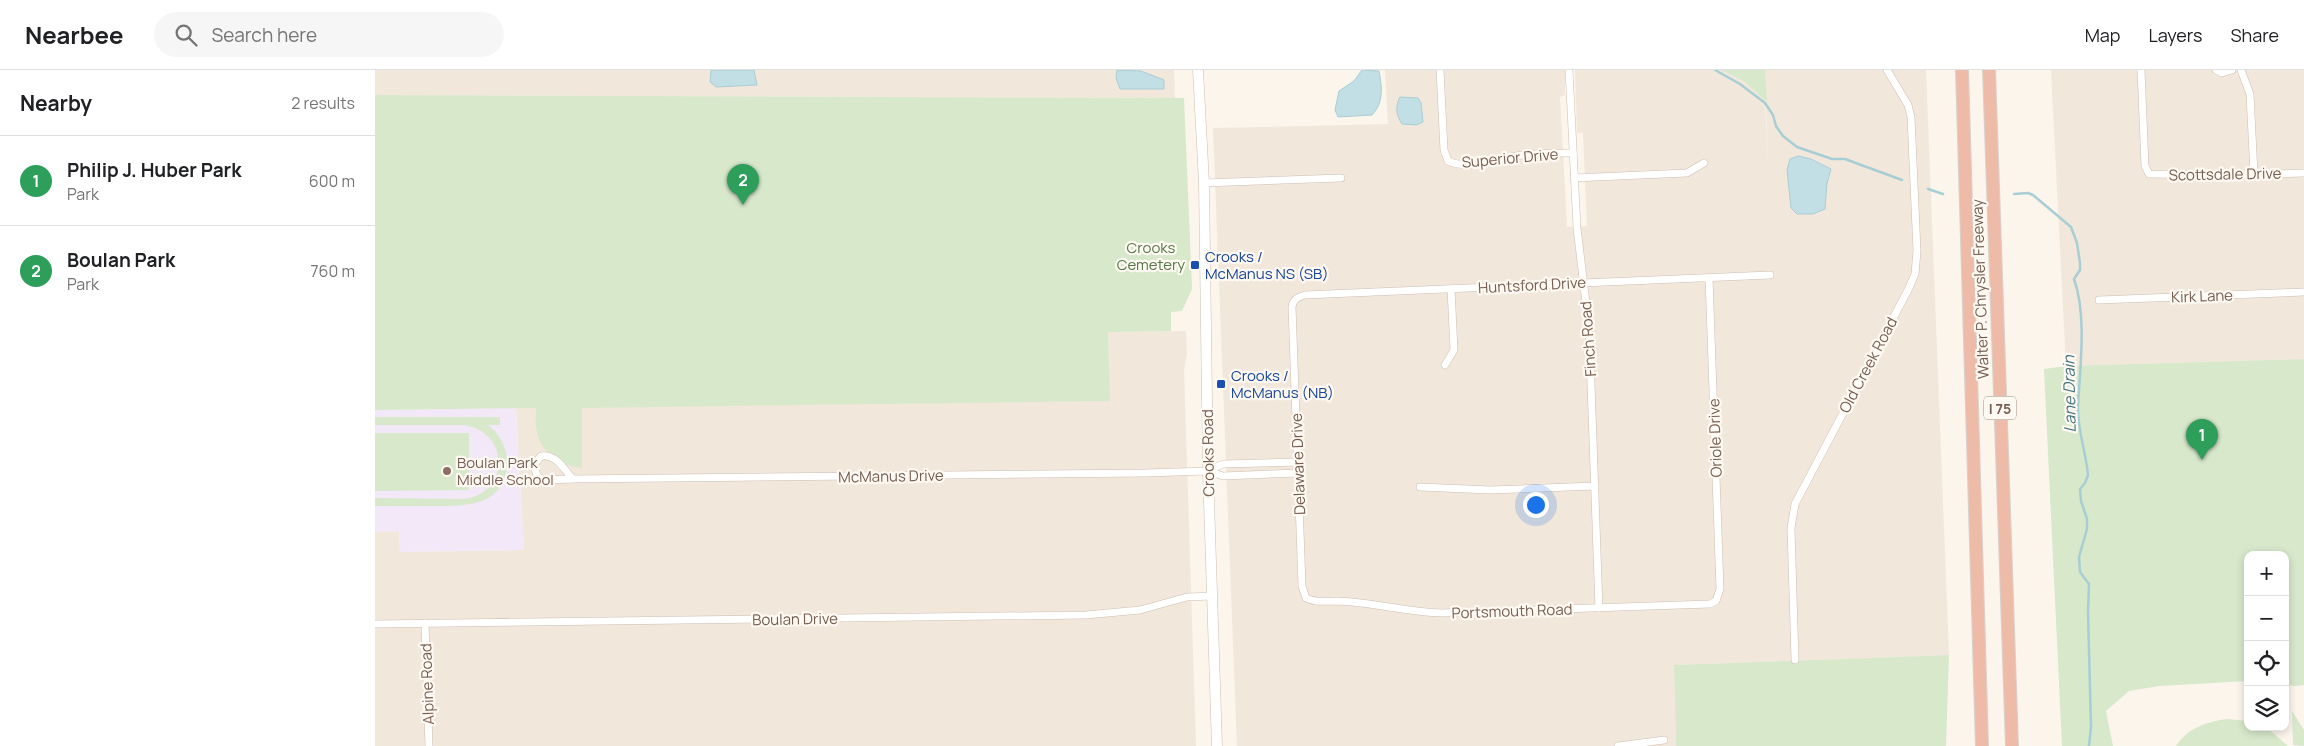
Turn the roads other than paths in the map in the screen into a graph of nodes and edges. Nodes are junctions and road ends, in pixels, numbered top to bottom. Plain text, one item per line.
1 (1198, 70) edge
2 (1440, 70) edge
3 (1569, 70) edge
4 (1887, 70) edge
5 (1962, 70) edge
6 (1989, 70) edge
7 (2141, 70) edge
8 (2216, 70) edge
9 (2232, 70) edge
10 (2241, 70) edge
11 (1573, 153) junction
12 (1704, 163) dead end
13 (2304, 173) edge
14 (2254, 174) junction
15 (1341, 178) dead end
16 (1574, 178) junction
17 (1204, 183) junction
18 (1770, 275) dead end
19 (1709, 278) junction
20 (1583, 282) junction
21 (1451, 289) junction
22 (2304, 292) edge
23 (1295, 300) joint
24 (2099, 300) dead end
25 (1445, 365) dead end
26 (1298, 462) junction
27 (1208, 471) junction
28 (1298, 473) junction
29 (573, 479) junction
30 (1595, 486) junction
31 (1420, 487) dead end
32 (1212, 596) junction
33 (1306, 598) joint
34 (1717, 599) joint
35 (1599, 608) junction
36 (425, 623) junction
37 (375, 624) edge
38 (1795, 660) dead end
39 (1664, 740) dead end
40 (429, 746) edge
41 (1217, 746) edge
42 (1618, 746) edge
43 (1982, 746) edge
44 (2012, 746) edge

1 - 17 main road, Crooks Road
2 - 11 street, Superior Drive
3 - 11 street, Finch Road
4 - 38 street, Old Creek Road
5 - 43 highway, Walter P. Chrysler Freeway / I 75
6 - 44 highway, Walter P. Chrysler Freeway / I 75
7 - 14 street, Scottsdale Drive
8 - 9 street
10 - 14 street
11 - 16 street, Finch Road
12 - 16 street
13 - 14 street, Scottsdale Drive
15 - 17 street
16 - 20 street, Finch Road
17 - 27 main road, Crooks Road
18 - 19 street, Huntsford Drive
19 - 20 street, Huntsford Drive
19 - 34 street, Oriole Drive
20 - 21 street, Huntsford Drive
20 - 30 street, Finch Road
21 - 23 street, Huntsford Drive
21 - 25 street
22 - 24 street, Kirk Lane
23 - 26 street, Delaware Drive
26 - 27 street
26 - 28 street, Delaware Drive
27 - 28 street
27 - 29 street, McManus Drive
27 - 32 main road, Crooks Road
28 - 33 street, Delaware Drive
29 - 29 street, McManus Drive
30 - 31 street
30 - 35 street, Finch Road
32 - 36 street, Boulan Drive
32 - 41 main road, Crooks Road
33 - 35 street, Portsmouth Road
34 - 35 street, Portsmouth Road
36 - 37 street, Boulan Drive
36 - 40 street, Alpine Road
39 - 42 street

